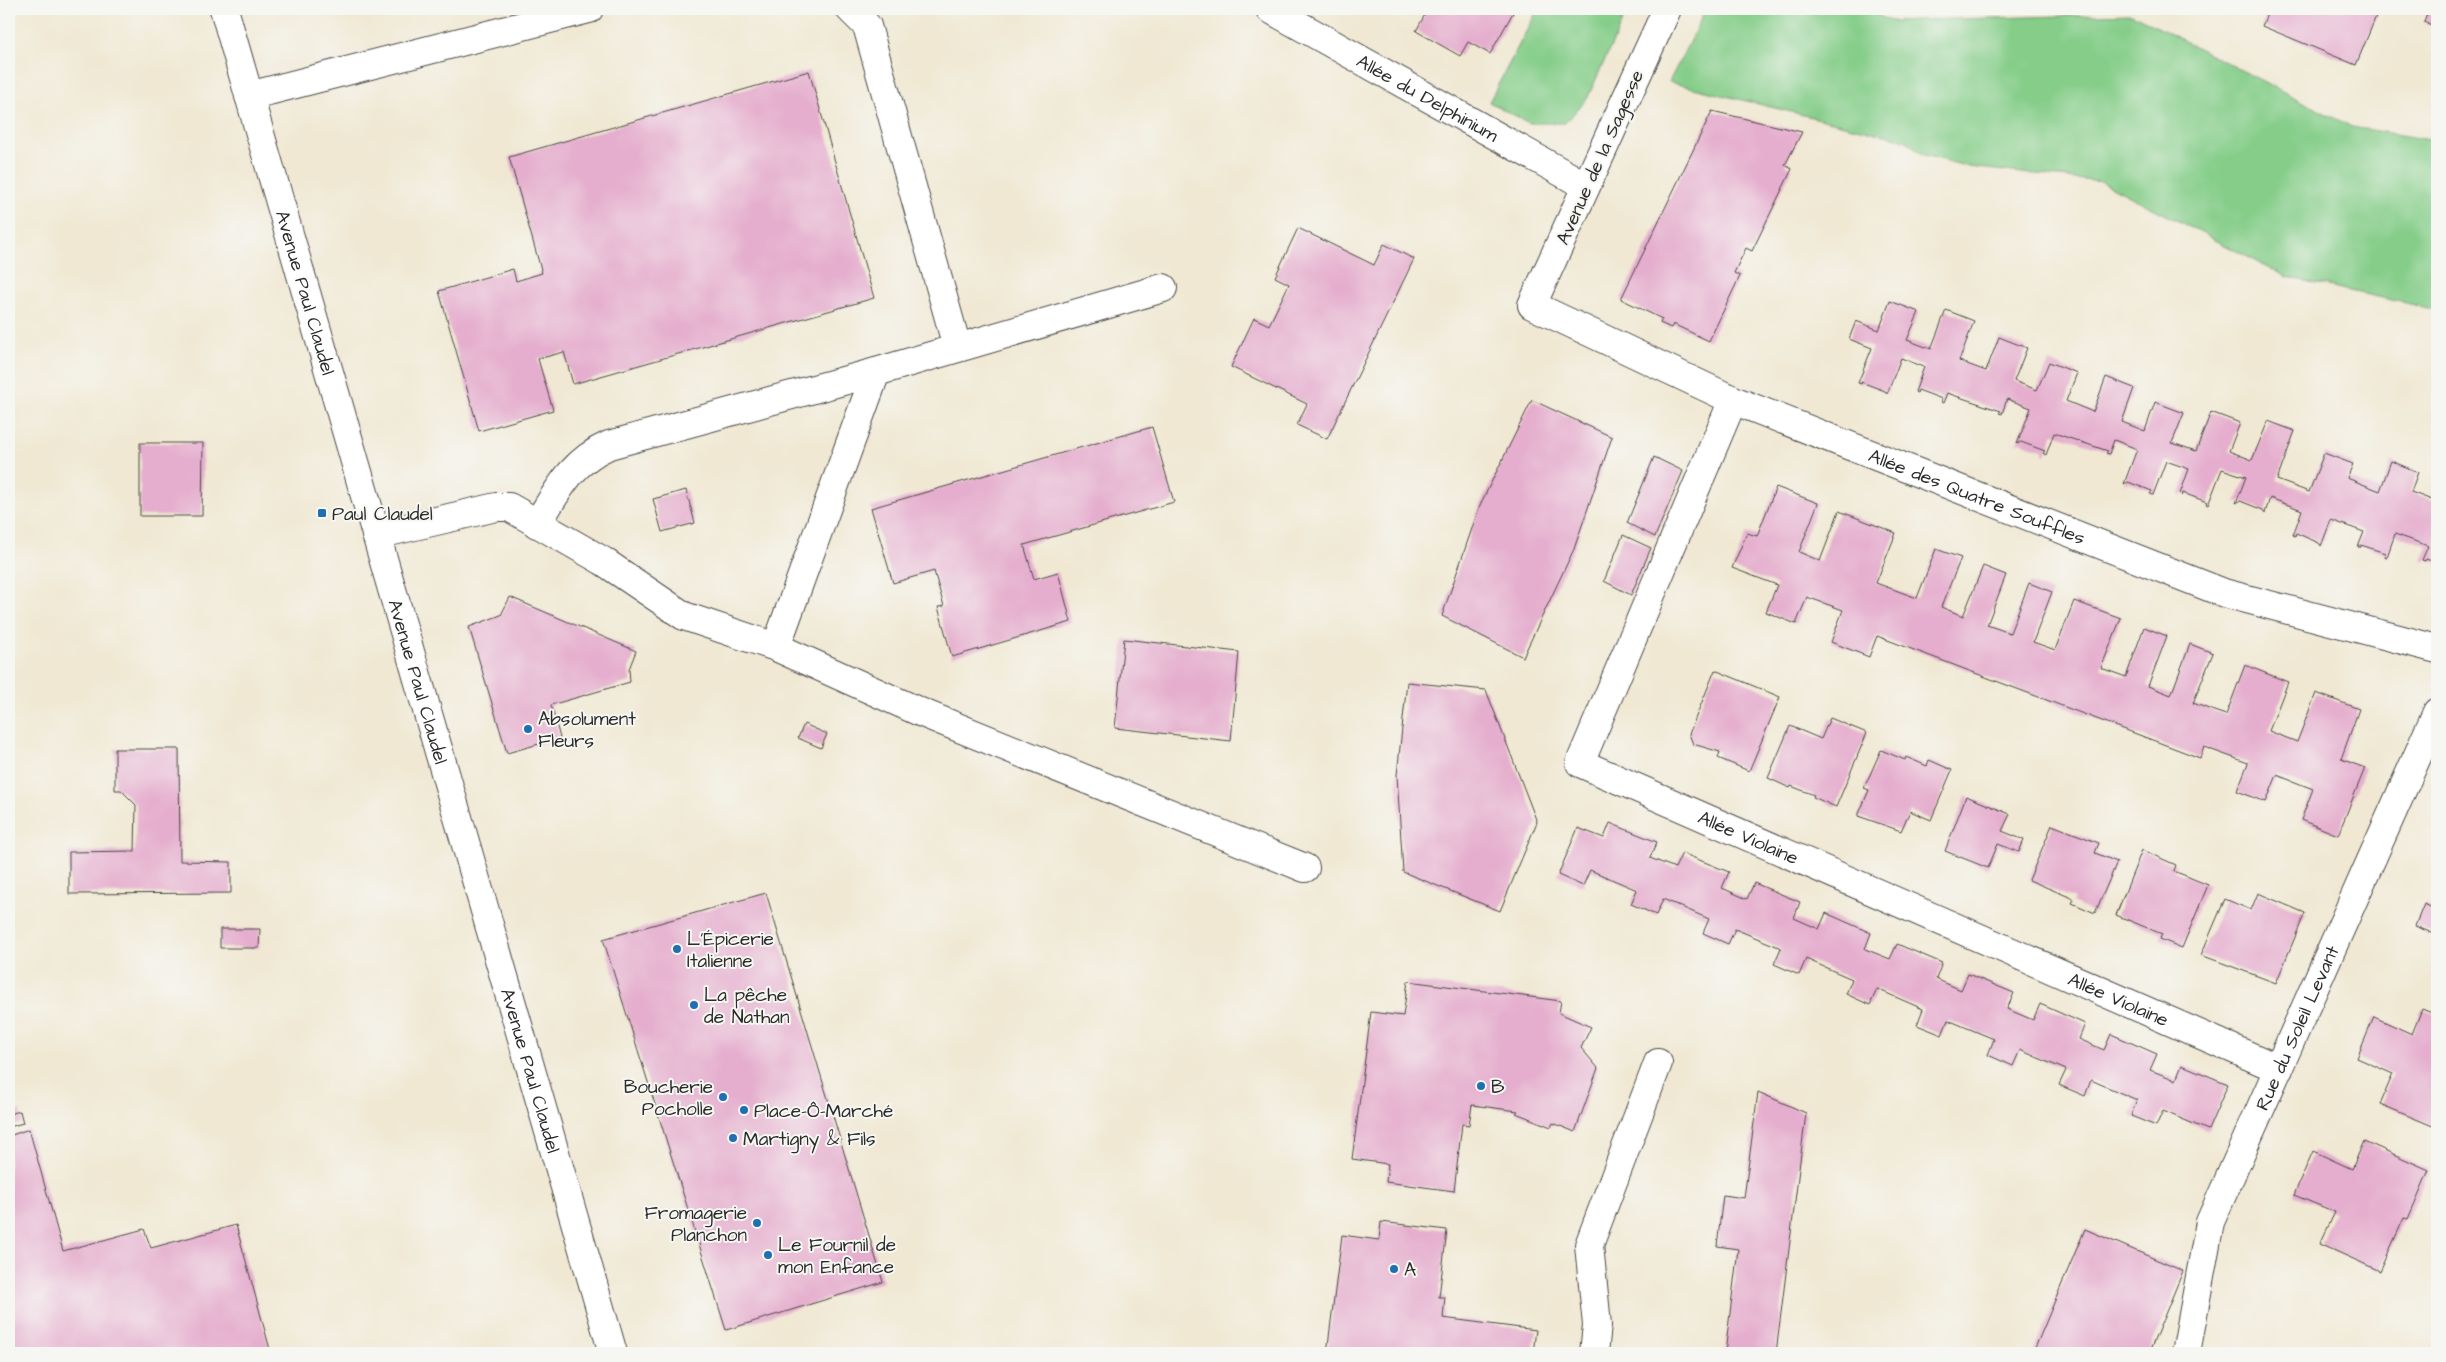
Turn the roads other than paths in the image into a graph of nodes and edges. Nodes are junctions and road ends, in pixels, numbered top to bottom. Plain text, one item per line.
1 (224, 9) edge
2 (589, 9) edge
3 (850, 9) edge
4 (1270, 9) edge
5 (1667, 9) edge
6 (249, 96) junction
7 (1586, 186) junction
8 (1163, 288) dead end
9 (1532, 305) joint
10 (957, 347) junction
11 (876, 372) junction
12 (1733, 400) junction
13 (538, 524) junction
14 (376, 535) junction
15 (776, 647) junction
16 (2437, 649) edge
17 (2437, 712) edge
18 (1305, 868) dead end
19 (1658, 1062) dead end
20 (2278, 1069) junction
21 (613, 1353) edge
22 (1594, 1353) edge
23 (2186, 1353) edge

1 - 6 street, Avenue Paul Claudel
2 - 6 street
3 - 10 street
4 - 7 street, Allée du Delphinium
5 - 7 street, Avenue de la Sagesse
6 - 14 street, Avenue Paul Claudel
7 - 9 street, Avenue de la Sagesse
8 - 10 street
9 - 12 street, Allée des Quatre Souffles
10 - 11 street
11 - 13 street
11 - 15 street
12 - 16 street, Allée des Quatre Souffles
12 - 20 street, Allée Violaine
13 - 14 street
13 - 15 street
14 - 21 street, Avenue Paul Claudel
15 - 18 street
17 - 20 street, Rue du Soleil Levant
19 - 22 street
20 - 23 street, Rue du Soleil Levant

